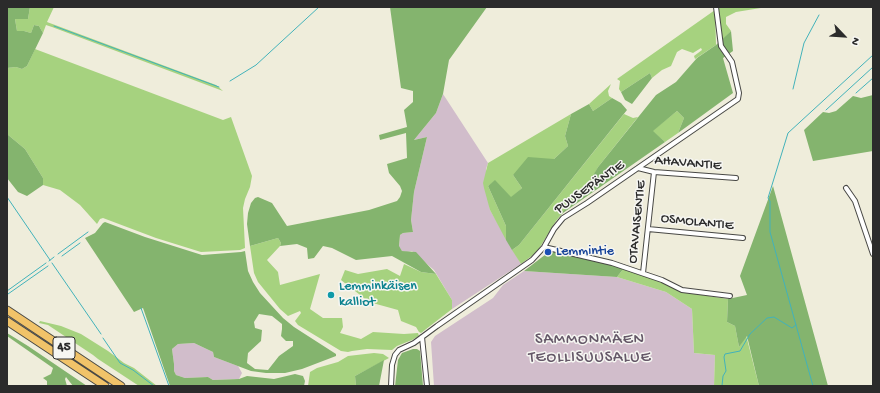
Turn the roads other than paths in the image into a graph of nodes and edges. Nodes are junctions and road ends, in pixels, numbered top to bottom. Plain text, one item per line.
1 (716, 7) edge
2 (638, 168) junction
3 (654, 172) junction
4 (736, 178) dead end
5 (846, 188) dead end
6 (648, 229) junction
7 (743, 238) dead end
8 (544, 247) junction
9 (873, 254) edge
10 (643, 273) junction
11 (730, 296) dead end
12 (7, 310) edge
13 (7, 321) edge
14 (422, 337) junction
15 (105, 386) edge
16 (121, 386) edge
17 (391, 386) edge
18 (427, 386) edge

1 - 2 street, PUUSEPÄNTIE
2 - 3 street, AHAVANTIE
2 - 8 street, PUUSEPÄNTIE
3 - 4 street, AHAVANTIE
3 - 6 street, OTAVAISENTIE
5 - 9 street
6 - 7 street, OSMOLANTIE
6 - 10 street, OTAVAISENTIE
8 - 10 street
8 - 14 street, PUUSEPÄNTIE
10 - 11 street
12 - 16 highway, 45
13 - 15 highway, 45
14 - 17 street, PUUSEPÄNTIE
14 - 18 street

